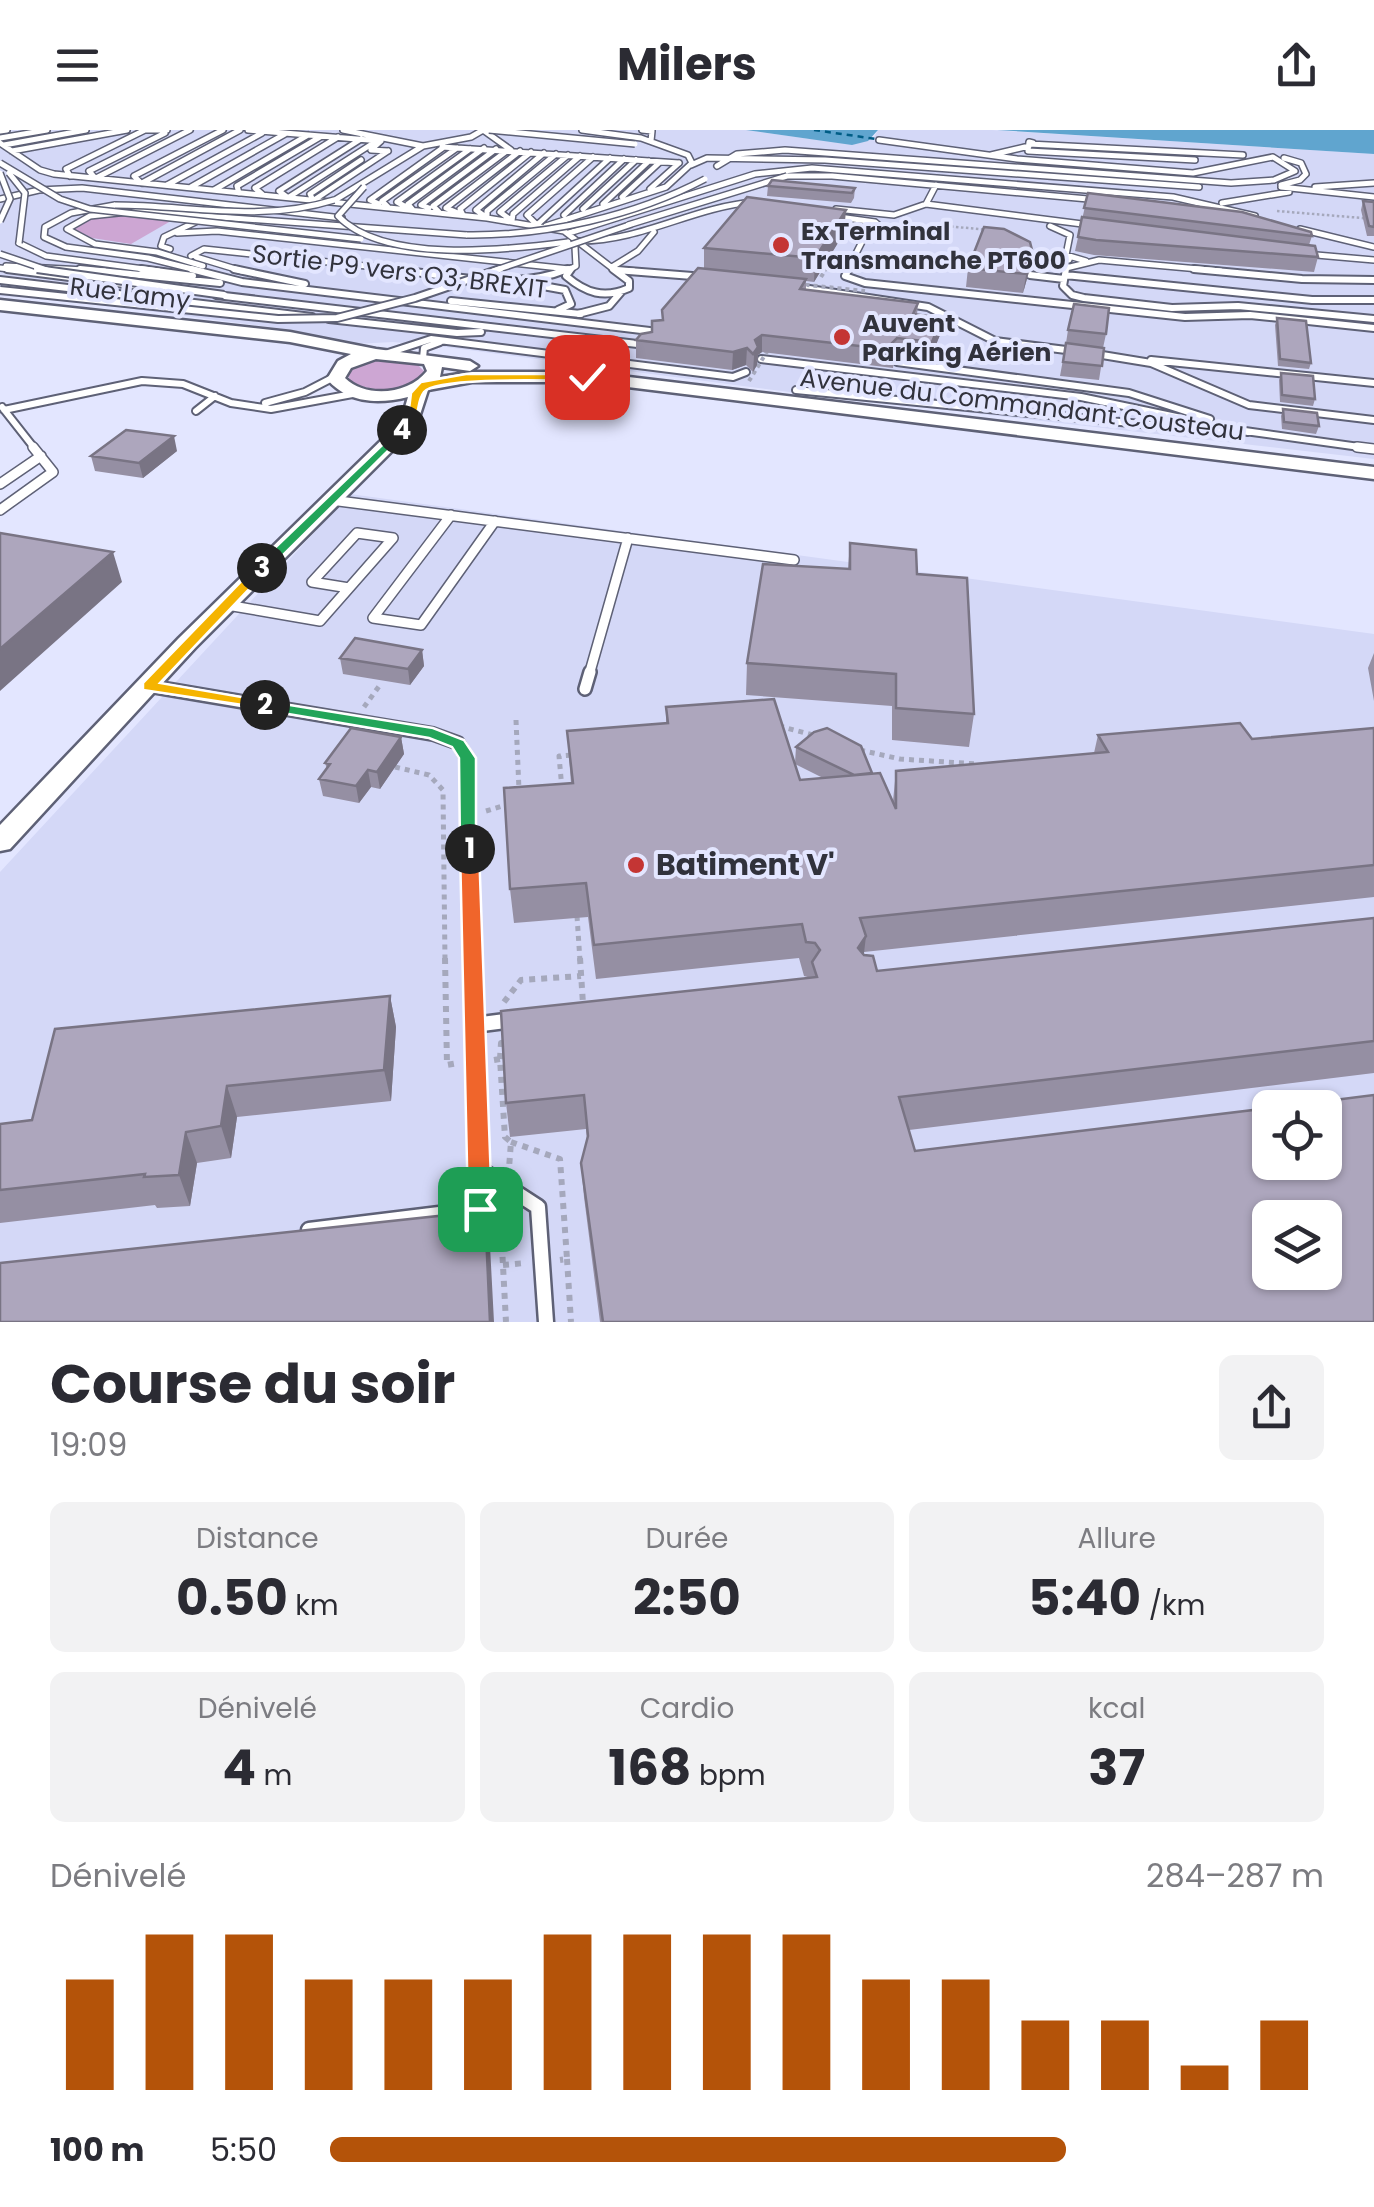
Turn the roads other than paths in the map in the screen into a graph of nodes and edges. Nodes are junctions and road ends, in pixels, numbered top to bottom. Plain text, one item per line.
1 (19, 130) edge
2 (29, 130) edge
3 (38, 130) edge
4 (47, 130) edge
5 (58, 130) edge
6 (67, 130) edge
7 (76, 130) edge
8 (86, 130) edge
9 (100, 130) edge
10 (109, 130) edge
11 (118, 130) edge
12 (126, 130) edge
13 (194, 130) edge
14 (498, 130) edge
15 (582, 130) edge
16 (594, 130) edge
17 (608, 130) edge
18 (622, 130) edge
19 (642, 130) edge
20 (655, 130) edge
21 (484, 132) edge
22 (313, 135) edge
23 (1, 137) edge
24 (879, 140) dead end
25 (638, 141) junction
26 (652, 141) junction
27 (423, 146) junction
28 (668, 146) junction
29 (1029, 147) junction
30 (451, 148) junction
31 (380, 150) junction
32 (12, 151) junction
33 (573, 155) junction
34 (990, 155) junction
35 (1001, 157) junction
36 (1241, 157) junction
37 (712, 158) junction
38 (723, 159) junction
39 (1204, 160) junction
40 (692, 164) junction
41 (1230, 164) junction
42 (717, 166) junction
43 (0, 167) edge
44 (1185, 172) junction
45 (70, 176) junction
46 (92, 178) junction
47 (44, 181) dead end
48 (118, 181) junction
49 (141, 183) junction
50 (1258, 183) junction
51 (1374, 183) edge
52 (936, 185) junction
53 (166, 186) junction
54 (364, 186) junction
55 (1276, 186) junction
56 (190, 188) junction
57 (213, 190) junction
58 (1296, 190) junction
59 (239, 193) junction
60 (264, 195) junction
61 (1374, 197) edge
62 (0, 198) edge
63 (288, 198) junction
64 (632, 198) junction
65 (313, 200) junction
66 (334, 200) junction
67 (764, 203) edge
68 (301, 204) dead end
69 (724, 204) junction
70 (926, 204) junction
71 (1215, 204) junction
72 (350, 208) dead end
73 (389, 208) junction
74 (822, 208) edge
75 (711, 209) junction
76 (413, 210) junction
77 (594, 210) junction
78 (440, 213) junction
79 (996, 214) junction
80 (463, 216) junction
81 (215, 217) junction
82 (487, 218) junction
83 (512, 221) junction
84 (864, 221) junction
85 (0, 222) edge
86 (632, 224) junction
87 (540, 226) junction
88 (848, 226) junction
89 (1094, 226) edge
90 (1291, 230) edge
91 (654, 232) junction
92 (868, 232) junction
93 (569, 233) junction
94 (467, 235) junction
95 (164, 237) junction
96 (410, 244) junction
97 (578, 244) junction
98 (1301, 253) edge
99 (1374, 253) edge
100 (0, 254) edge
101 (191, 256) junction
102 (1082, 262) junction
103 (1069, 266) junction
104 (0, 267) edge
105 (572, 267) junction
106 (611, 267) junction
107 (1030, 276) edge
108 (1064, 277) junction
109 (723, 279) edge
110 (0, 280) edge
111 (1374, 280) edge
112 (514, 282) junction
113 (220, 283) junction
114 (778, 285) edge
115 (272, 286) junction
116 (0, 290) edge
117 (585, 292) junction
118 (621, 292) junction
119 (224, 295) junction
120 (1374, 300) edge
121 (0, 305) edge
122 (603, 308) junction
123 (468, 310) junction
124 (547, 312) junction
125 (581, 314) junction
126 (532, 318) junction
127 (1374, 319) edge
128 (1374, 328) edge
129 (510, 330) junction
130 (254, 334) junction
131 (451, 342) junction
132 (647, 345) edge
133 (382, 354) junction
134 (1131, 358) junction
135 (427, 360) junction
136 (762, 360) edge
137 (897, 362) edge
138 (335, 368) junction
139 (746, 372) dead end
140 (1374, 383) edge
141 (664, 384) junction
142 (422, 386) junction
143 (796, 390) dead end
144 (363, 394) junction
145 (1051, 394) junction
146 (215, 396) junction
147 (239, 404) junction
148 (2, 408) edge
149 (1008, 409) junction
150 (196, 411) dead end
151 (1374, 420) edge
152 (1248, 432) junction
153 (385, 444) junction
154 (1374, 449) edge
155 (40, 456) junction
156 (1374, 473) edge
157 (0, 484) edge
158 (330, 500) junction
159 (0, 510) edge
160 (451, 516) junction
161 (495, 521) junction
162 (628, 538) junction
163 (794, 560) dead end
164 (349, 588) junction
165 (226, 605) junction
166 (149, 686) junction
167 (585, 689) dead end
168 (0, 842) edge
169 (525, 1019) edge
170 (474, 1025) junction
171 (478, 1168) junction
172 (288, 1233) edge
173 (546, 1322) edge

1 - 23 lane
2 - 23 lane
3 - 23 lane
4 - 23 lane
5 - 23 lane
6 - 23 lane
7 - 23 lane
8 - 23 lane
9 - 32 lane
10 - 32 lane
11 - 32 lane
12 - 32 lane
13 - 45 lane
13 - 45 lane
13 - 46 lane
13 - 46 lane
13 - 48 lane
13 - 48 lane
13 - 49 lane
13 - 49 lane
14 - 21 lane
15 - 25 lane
16 - 26 lane
17 - 26 lane
18 - 26 lane
19 - 26 lane
20 - 26 lane
20 - 28 lane
21 - 25 lane, bridge
21 - 27 lane
21 - 33 lane
22 - 27 lane
22 - 31 lane
22 - 53 lane
22 - 53 lane
22 - 56 lane
22 - 56 lane
22 - 57 lane
22 - 57 lane
22 - 59 lane
22 - 59 lane
22 - 60 lane
22 - 60 lane
22 - 63 lane
22 - 63 lane
23 - 32 lane
24 - 34 lane
25 - 26 lane
25 - 28 lane
26 - 28 lane
27 - 54 lane
28 - 33 lane
28 - 37 lane
28 - 40 lane
29 - 34 lane
29 - 36 lane
29 - 39 lane
29 - 39 lane
30 - 33 lane
30 - 73 lane
30 - 73 lane
31 - 65 lane
31 - 65 lane
32 - 45 lane
33 - 64 lane
33 - 64 lane
33 - 76 lane
33 - 76 lane
33 - 77 lane
33 - 77 lane
33 - 78 lane
33 - 78 lane
33 - 80 lane
33 - 80 lane
33 - 82 lane
33 - 82 lane
33 - 83 lane
33 - 83 lane
33 - 87 lane
33 - 87 lane
33 - 87 lane
33 - 87 lane
34 - 35 lane
35 - 41 lane
35 - 44 lane
36 - 39 lane
36 - 41 lane
36 - 50 lane
36 - 55 lane
37 - 38 lane
37 - 40 lane
37 - 42 lane
38 - 42 lane
38 - 50 lane
38 - 55 lane
40 - 64 lane
41 - 44 lane
42 - 94 lane, bridge
43 - 85 lane, bridge
43 - 96 lane, bridge
43 - 113 lane, bridge
44 - 50 lane
45 - 46 lane
46 - 47 lane
46 - 48 lane
48 - 49 lane
49 - 53 lane
50 - 55 lane
51 - 58 lane
52 - 70 lane
52 - 71 lane
52 - 86 lane, bridge
53 - 56 lane
54 - 66 lane, bridge
54 - 96 lane, bridge
55 - 58 lane
56 - 57 lane
57 - 59 lane
58 - 61 lane
58 - 71 lane
59 - 60 lane
60 - 63 lane
62 - 66 lane, bridge
62 - 68 lane
62 - 94 lane
63 - 65 lane
64 - 77 lane
65 - 73 lane
66 - 115 lane, bridge
67 - 69 lane
69 - 75 lane
69 - 75 lane
70 - 74 lane
70 - 79 lane
71 - 93 lane
72 - 87 lane
73 - 76 lane
75 - 91 lane
76 - 78 lane
77 - 87 lane
78 - 80 lane
79 - 89 lane
79 - 102 lane
80 - 82 lane
81 - 94 lane
81 - 95 lane, Sortie P9 vers O3, BREXIT
81 - 115 lane
82 - 83 lane
83 - 87 lane
84 - 88 lane
84 - 88 lane
84 - 92 lane
86 - 96 lane, bridge
86 - 116 lane, bridge
87 - 93 lane
88 - 92 lane
90 - 99 lane
91 - 97 lane
91 - 106 lane
92 - 128 lane
93 - 97 lane
95 - 101 lane, Sortie P9 vers O3, BREXIT
95 - 105 lane
97 - 105 lane
97 - 106 lane
98 - 99 lane
100 - 119 lane, bridge
101 - 112 lane
101 - 124 lane, Sortie P9 vers O3, BREXIT
102 - 103 lane
102 - 103 lane
102 - 111 lane
103 - 108 lane
104 - 113 lane
104 - 119 lane, bridge
105 - 106 lane
105 - 112 lane
105 - 117 lane
106 - 109 lane
106 - 118 lane
107 - 108 lane
108 - 120 lane
108 - 127 lane
110 - 129 lane
112 - 124 lane
113 - 123 lane
114 - 134 lane
115 - 123 lane
117 - 118 lane
117 - 122 lane
118 - 122 lane
119 - 129 lane
121 - 130 street, Rue Lamy
122 - 125 lane
122 - 126 lane
123 - 126 lane
124 - 125 lane, Sortie P9 vers O3, BREXIT
125 - 126 lane
129 - 132 lane
130 - 133 street, Rue Lamy
130 - 138 street, Rue Lamy
131 - 133 lane
131 - 135 lane
131 - 139 lane
133 - 135 street, Rue Lamy
133 - 138 street
134 - 140 lane
134 - 151 lane
135 - 141 street, Avenue du Commandant Cousteau
135 - 142 street
136 - 145 lane
137 - 152 lane
138 - 144 street, Rue Lamy
138 - 147 lane
141 - 142 street, Avenue du Commandant Cousteau
141 - 156 street, Avenue du Commandant Cousteau
142 - 144 street, Avenue du Commandant Cousteau
142 - 153 street
143 - 149 lane
144 - 147 lane
144 - 153 street, Rue Lamy
145 - 149 lane
145 - 152 lane
146 - 147 lane
146 - 148 lane
146 - 150 lane
148 - 155 lane
149 - 152 lane
152 - 154 lane
153 - 158 street
155 - 157 lane
155 - 159 lane
158 - 160 lane
158 - 165 street
160 - 161 lane
160 - 161 lane
161 - 162 lane
162 - 163 lane
162 - 167 lane
164 - 164 lane
164 - 165 lane
165 - 166 street
166 - 168 street
166 - 170 lane
169 - 170 lane
170 - 171 lane
171 - 172 lane
171 - 173 lane

